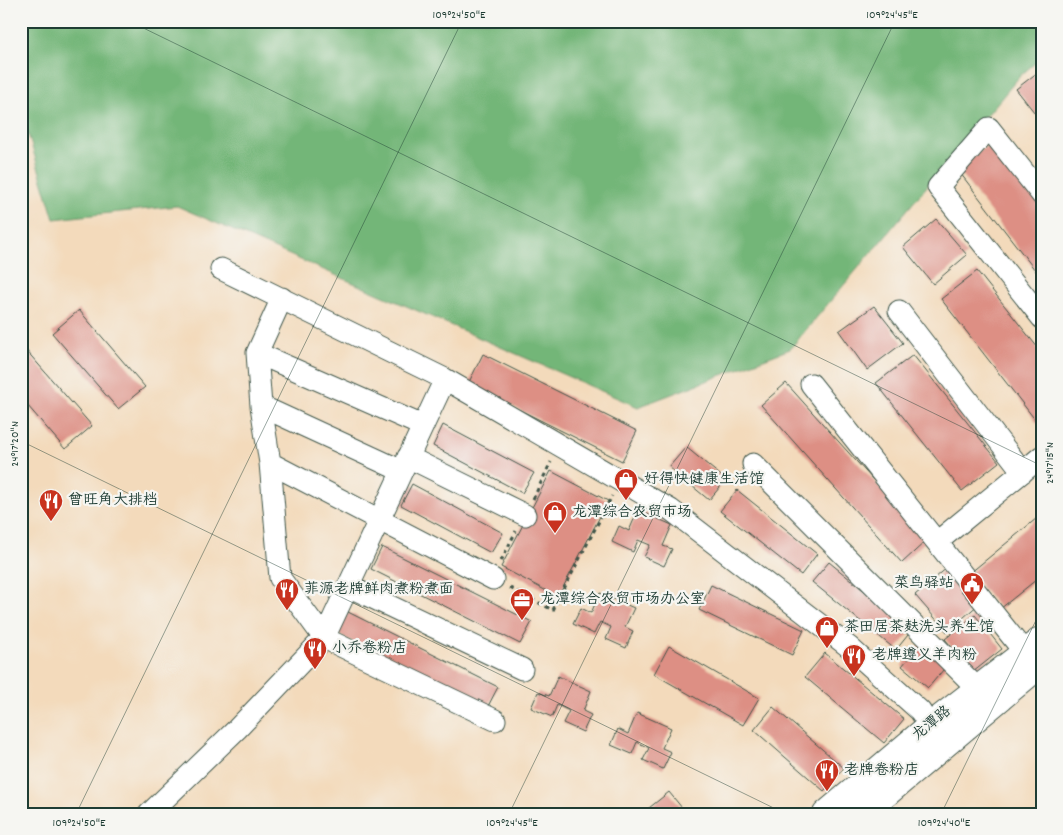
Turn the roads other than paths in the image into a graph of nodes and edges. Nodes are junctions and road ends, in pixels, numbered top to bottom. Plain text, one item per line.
1 (1042, 195) edge
2 (221, 269) dead end
3 (282, 298) junction
4 (899, 311) dead end
5 (1042, 318) edge
6 (257, 353) junction
7 (445, 379) junction
8 (811, 384) dead end
9 (261, 406) junction
10 (423, 426) junction
11 (1042, 456) edge
12 (270, 464) junction
13 (405, 464) junction
14 (753, 464) dead end
15 (1022, 472) junction
16 (525, 515) dead end
17 (379, 520) junction
18 (937, 542) junction
19 (493, 579) road end
20 (348, 586) junction
21 (324, 638) junction
22 (1036, 651) edge
23 (522, 669) dead end
24 (978, 689) junction
25 (495, 720) dead end
26 (930, 726) junction
27 (160, 810) edge
28 (826, 814) edge
29 (862, 814) edge

1 - 5 street
2 - 3 street
3 - 6 street
3 - 7 street
4 - 15 street
6 - 9 street
6 - 10 street
7 - 10 street
7 - 26 street
8 - 18 street
9 - 12 street
9 - 13 street
10 - 13 street
11 - 15 street
12 - 17 street
12 - 21 street
13 - 16 street
13 - 17 street
14 - 24 street
15 - 18 street
17 - 19 street
17 - 20 street
18 - 22 street
20 - 21 street
20 - 23 street
21 - 25 street
21 - 27 street
22 - 24 street, 龙潭路
22 - 29 street, 龙潭路
24 - 26 street, 龙潭路
26 - 28 street, 龙潭路

